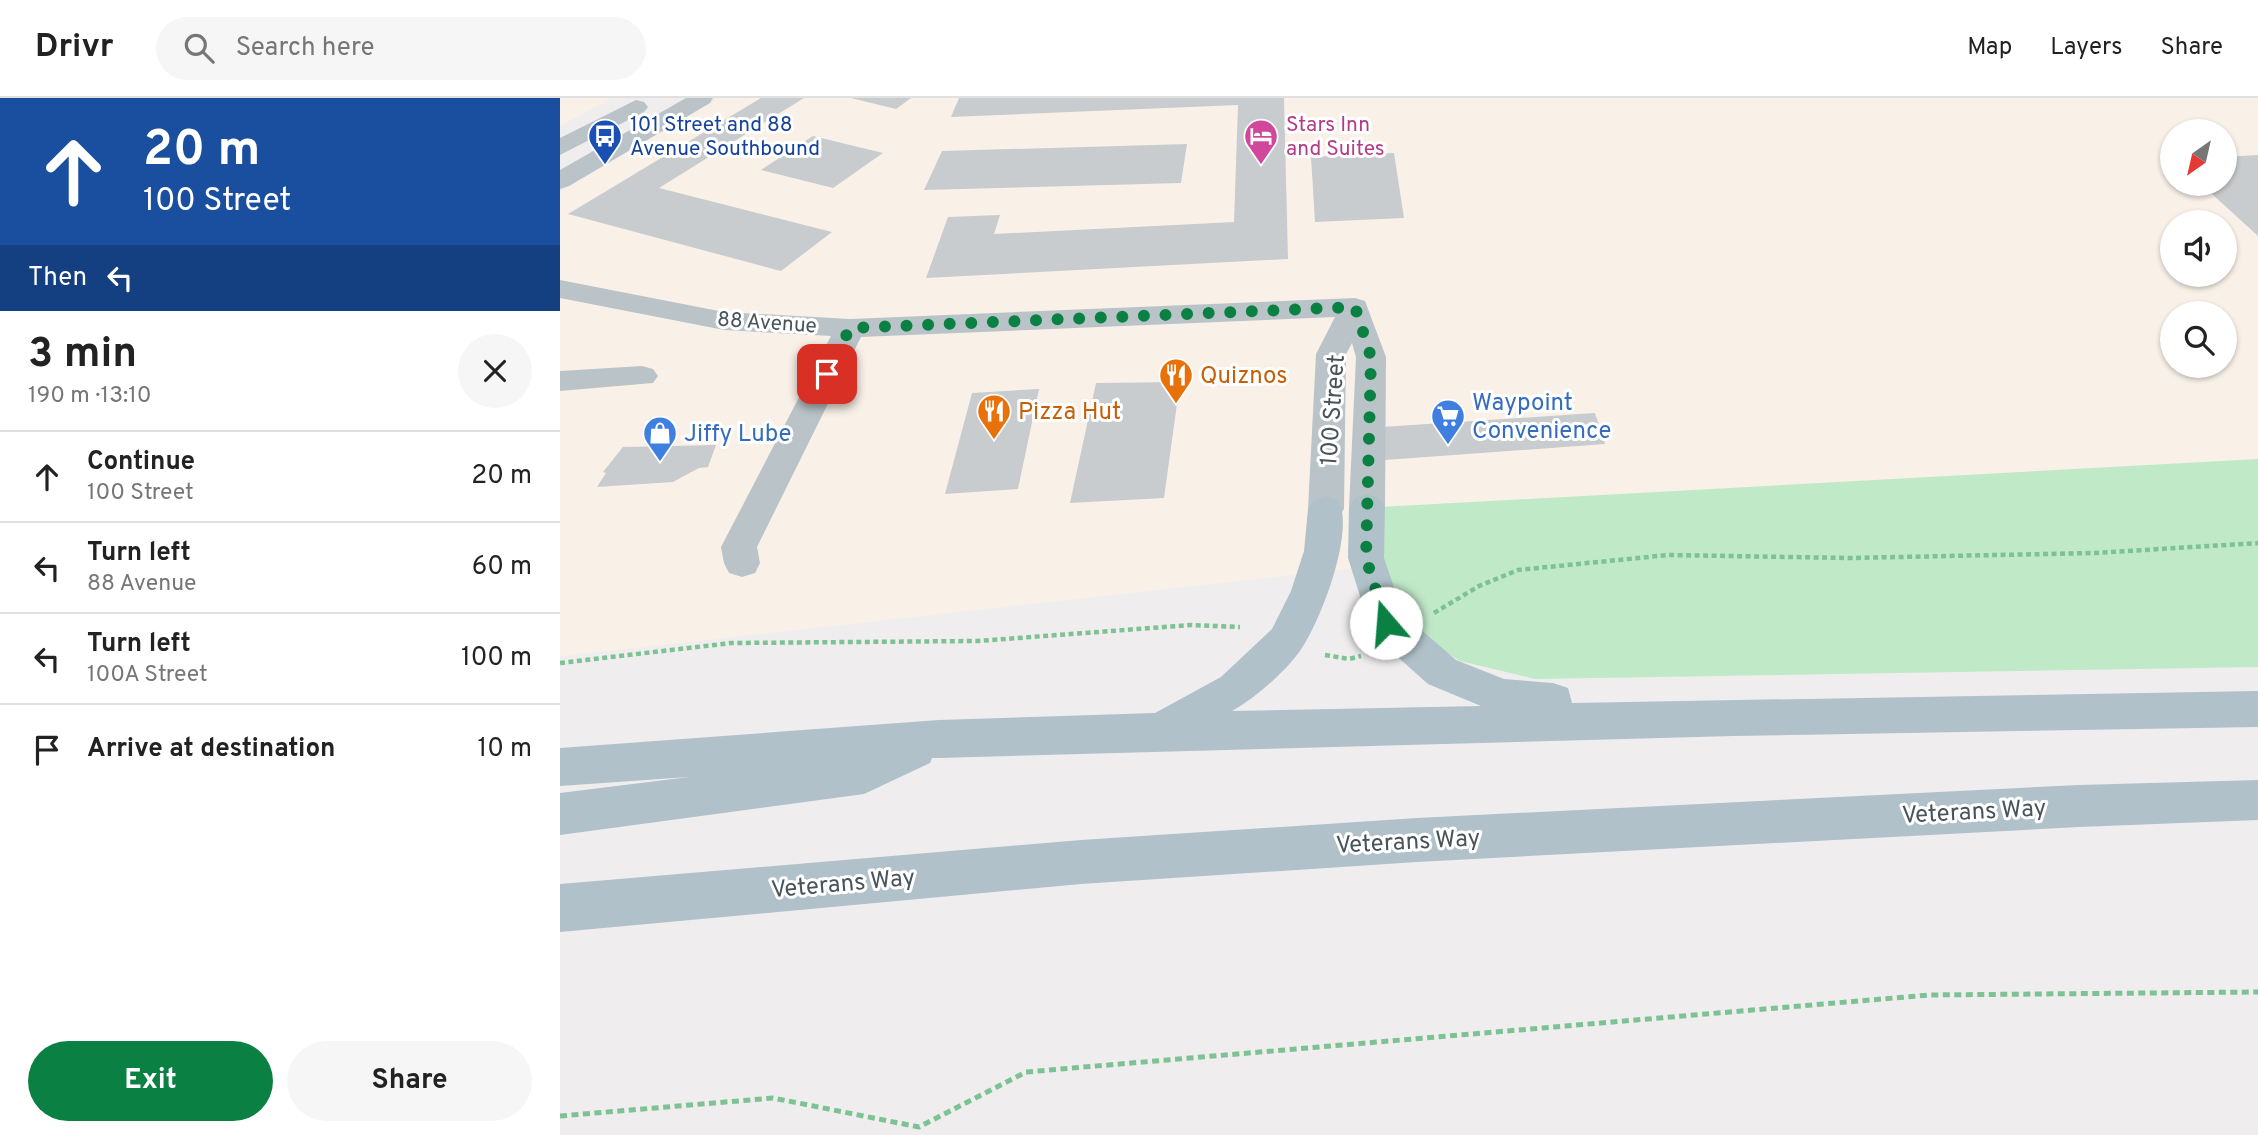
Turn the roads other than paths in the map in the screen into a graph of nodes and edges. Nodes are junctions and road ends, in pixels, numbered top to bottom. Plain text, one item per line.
1 (653, 98) edge
2 (702, 98) edge
3 (560, 148) edge
4 (560, 181) edge
5 (560, 289) edge
6 (1355, 307) junction
7 (850, 328) junction
8 (560, 381) edge
9 (560, 396) edge
10 (1367, 507) joint
11 (1326, 509) joint
12 (742, 563) dead end
13 (2258, 709) edge
14 (1733, 718) junction
15 (1161, 731) junction
16 (939, 739) junction
17 (560, 766) edge
18 (2258, 800) edge
19 (560, 814) edge
20 (560, 908) edge

1 - 3 street
2 - 4 street
5 - 7 street, 88 Avenue
6 - 7 street, 88 Avenue
6 - 10 street, 100 Street
6 - 11 street, 100 Street
7 - 12 street
8 - 9 street
10 - 14 main road
11 - 15 main road
13 - 14 main road
14 - 15 main road
15 - 16 main road
16 - 17 main road
16 - 19 main road
18 - 20 main road, Veterans Way

